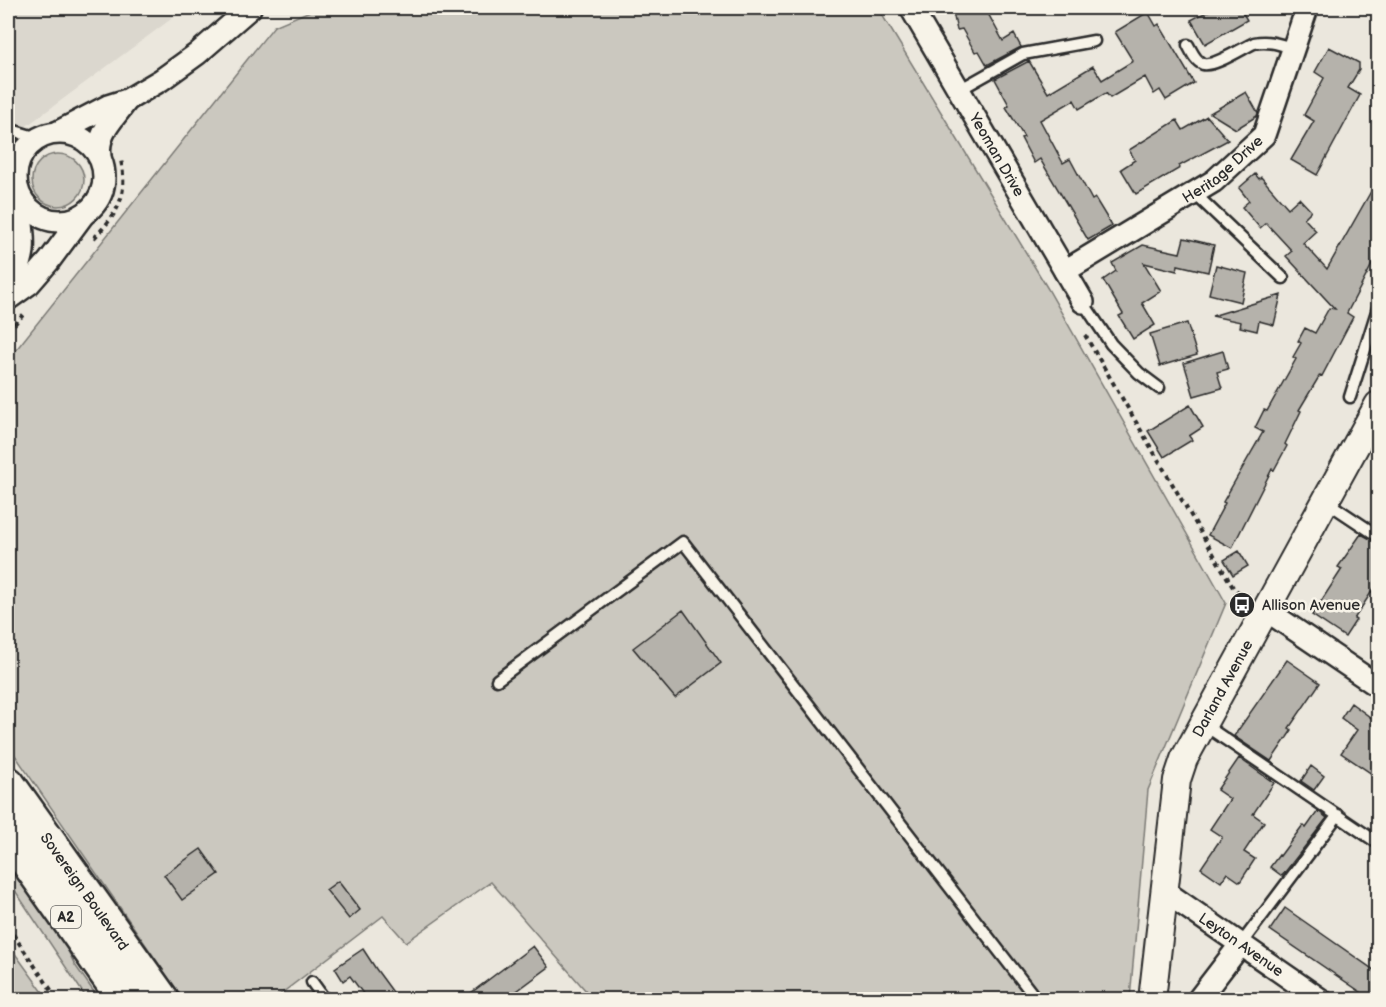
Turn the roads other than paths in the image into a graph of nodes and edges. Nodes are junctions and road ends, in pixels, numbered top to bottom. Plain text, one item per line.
1 (250, 8) edge
2 (911, 8) edge
3 (1307, 8) edge
4 (1094, 41) dead end
5 (1188, 45) dead end
6 (1292, 48) junction
7 (959, 90) junction
8 (128, 100) junction
9 (8, 129) edge
10 (58, 132) junction
11 (38, 138) junction
12 (110, 155) junction
13 (14, 181) edge
14 (1194, 193) junction
15 (83, 215) junction
16 (1065, 271) junction
17 (1283, 278) dead end
18 (9, 298) edge
19 (1083, 302) joint
20 (1378, 308) edge
21 (1159, 388) dead end
22 (1350, 397) dead end
23 (1378, 405) edge
24 (1327, 502) junction
25 (1378, 536) edge
26 (1266, 609) junction
27 (497, 680) dead end
28 (1378, 686) edge
29 (1203, 724) junction
30 (8, 784) edge
31 (1338, 815) junction
32 (8, 834) edge
33 (1378, 843) edge
34 (1164, 891) junction
35 (1241, 944) junction
36 (312, 982) dead end
37 (125, 999) edge
38 (162, 999) edge
39 (325, 999) edge
40 (1037, 999) edge
41 (1152, 999) edge
42 (1198, 999) edge
43 (1321, 999) edge

1 - 8 street
2 - 7 street, Yeoman Drive
3 - 6 street, Heritage Drive
4 - 7 lane
5 - 6 lane
6 - 14 street, Heritage Drive
7 - 16 street, Yeoman Drive
8 - 10 street
8 - 12 street
9 - 11 lane
10 - 11 street
10 - 12 street
11 - 13 street
12 - 15 street
13 - 15 street
13 - 18 street
14 - 16 street, Heritage Drive
14 - 17 lane
15 - 18 street
16 - 19 street, Yeoman Drive
19 - 21 lane
20 - 22 lane
23 - 24 street, Darland Avenue
24 - 25 lane
24 - 26 street, Darland Avenue
26 - 28 street
26 - 29 street, Darland Avenue
27 - 40 lane
29 - 31 lane
29 - 34 street, Darland Avenue
30 - 38 main road, Sovereign Boulevard / A2
31 - 33 lane
31 - 35 lane
32 - 37 main road, Sovereign Boulevard / A2
34 - 35 street, Leyton Avenue
34 - 41 street, Darland Avenue
35 - 42 street
35 - 43 street, Leyton Avenue
36 - 39 lane

